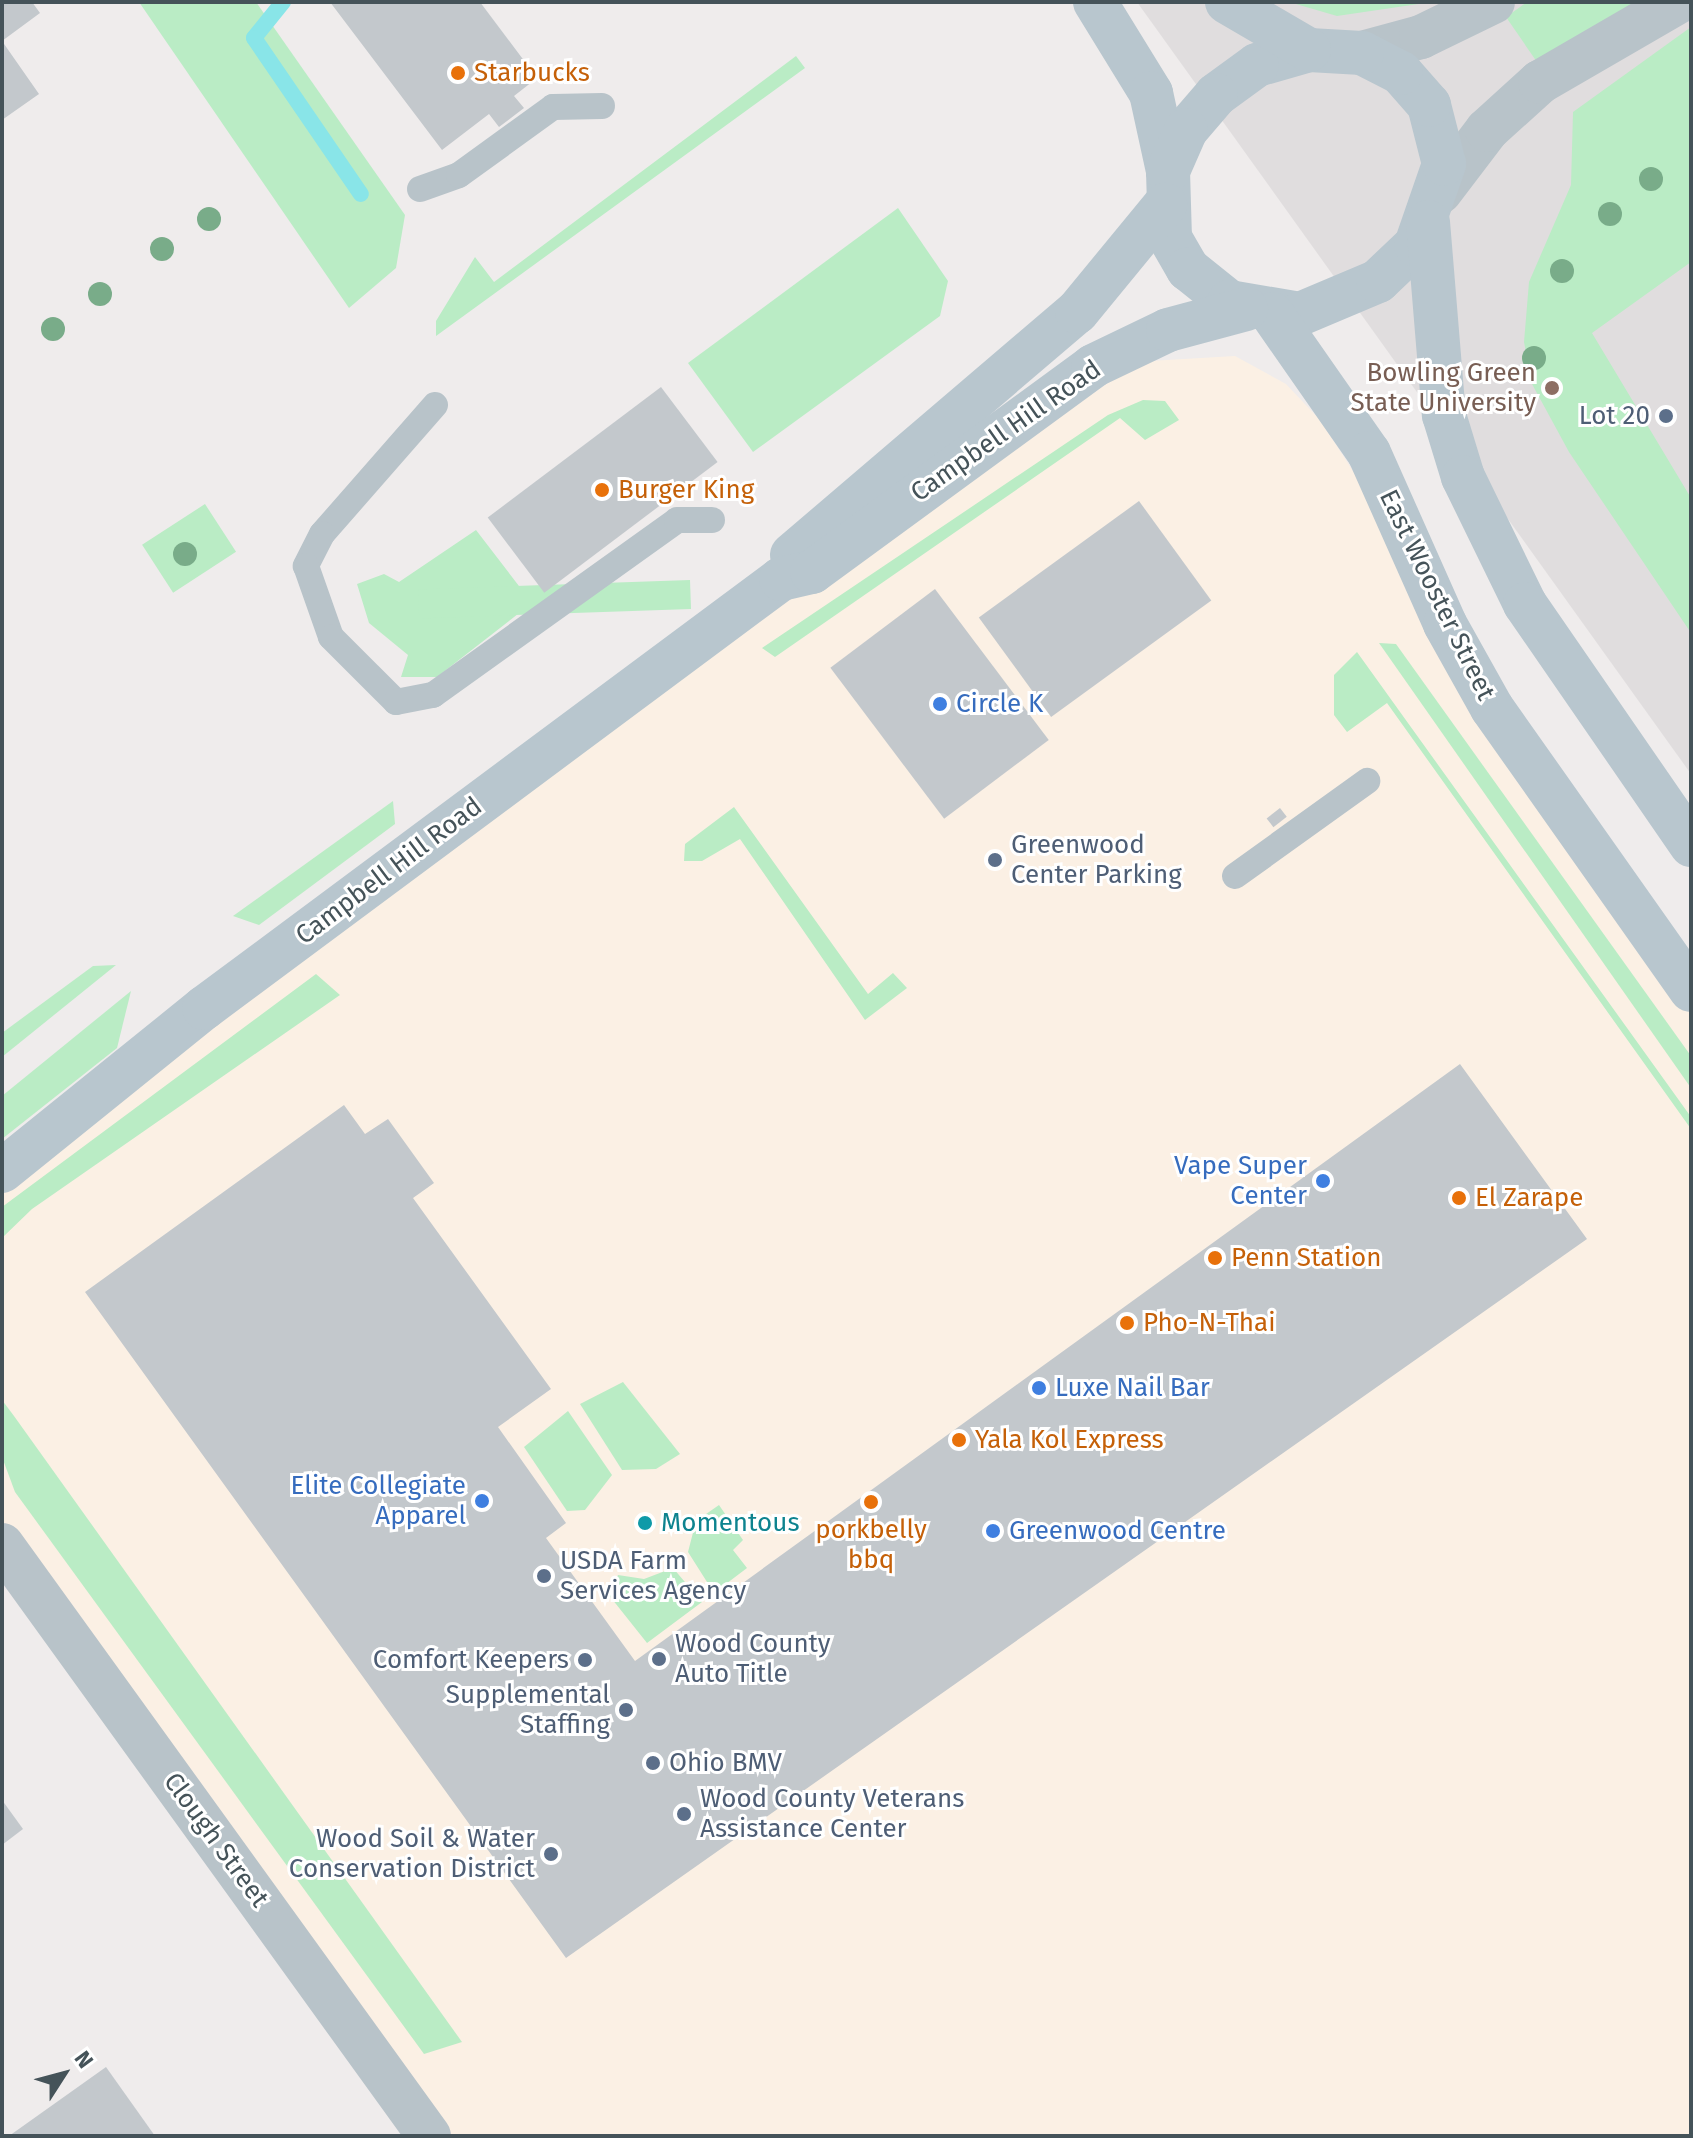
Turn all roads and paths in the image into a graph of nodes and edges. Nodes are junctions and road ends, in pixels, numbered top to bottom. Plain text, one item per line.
1 (1095, 2) edge
2 (1227, 2) edge
3 (1493, 2) edge
4 (1678, 2) edge
5 (1309, 50) junction
6 (1362, 53) junction
7 (602, 106) dead end
8 (1167, 188) junction
9 (420, 189) dead end
10 (1434, 207) junction
11 (1259, 311) junction
12 (435, 405) dead end
13 (712, 520) dead end
14 (781, 579) junction
15 (1367, 781) dead end
16 (1691, 845) edge
17 (1235, 876) dead end
18 (1691, 990) edge
19 (2, 1171) edge
20 (2, 1545) edge
21 (429, 2136) edge

1 - 8 main road, East Wooster Street
2 - 5 main road
3 - 6 street
4 - 10 street
5 - 6 main road
5 - 8 main road
6 - 10 main road
7 - 9 lane
8 - 11 main road, East Wooster Street
8 - 14 main road, Campbell Hill Road
10 - 11 main road
10 - 16 main road
11 - 14 main road, Campbell Hill Road
11 - 18 main road, East Wooster Street
12 - 13 lane
14 - 19 main road, Campbell Hill Road
15 - 17 lane
20 - 21 street, Clough Street

